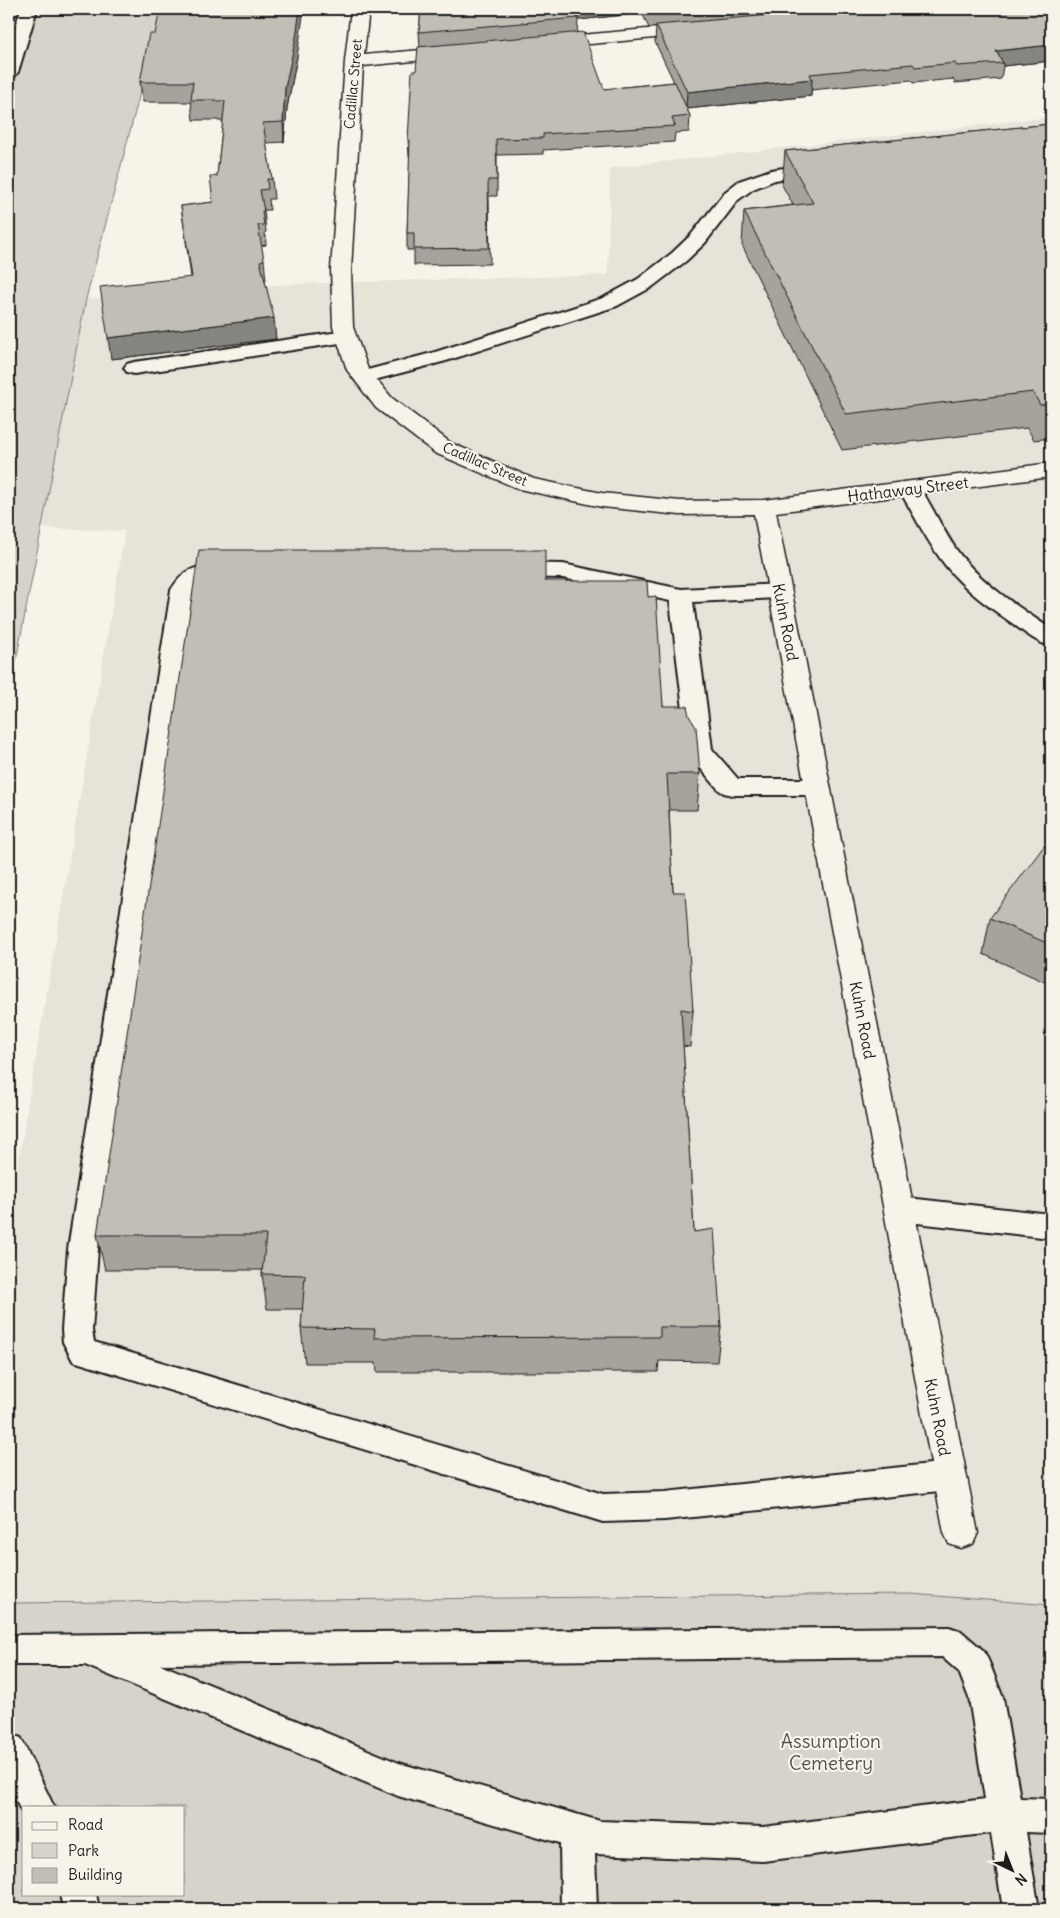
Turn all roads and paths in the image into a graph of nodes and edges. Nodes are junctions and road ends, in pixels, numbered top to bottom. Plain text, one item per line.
1 (29, 9) edge
2 (360, 9) edge
3 (711, 29) edge
4 (533, 45) edge
5 (473, 50) edge
6 (12, 55) edge
7 (354, 61) junction
8 (9, 72) edge
9 (834, 166) edge
10 (346, 337) junction
11 (134, 368) dead end
12 (363, 377) junction
13 (1051, 470) edge
14 (909, 488) junction
15 (764, 507) junction
16 (486, 570) edge
17 (253, 572) edge
18 (780, 591) junction
19 (681, 596) junction
20 (1051, 639) edge
21 (818, 787) junction
22 (899, 1209) junction
23 (1051, 1226) edge
24 (949, 1476) junction
25 (961, 1533) dead end
26 (9, 1650) edge
27 (88, 1650) junction
28 (9, 1750) edge
29 (37, 1806) edge
30 (1005, 1814) junction
31 (1051, 1816) edge
32 (577, 1831) junction
33 (78, 1896) edge
34 (81, 1909) edge
35 (579, 1909) edge
36 (1021, 1909) edge

1 - 6 lane
2 - 7 street, Cadillac Street
3 - 4 street
5 - 7 street
6 - 8 lane
7 - 10 street, Cadillac Street
9 - 12 lane
10 - 11 lane
10 - 12 street, Cadillac Street
12 - 15 street, Cadillac Street
13 - 14 street, Hathaway Street
14 - 15 street, Hathaway Street
14 - 20 lane
15 - 18 street, Kuhn Road
16 - 19 lane
17 - 24 lane
18 - 19 lane
18 - 21 street, Kuhn Road
19 - 21 lane
21 - 22 street, Kuhn Road
22 - 23 lane
22 - 24 street, Kuhn Road
24 - 25 street, Kuhn Road
26 - 27 lane
27 - 30 lane
27 - 32 lane
28 - 29 lane
30 - 31 lane
30 - 32 lane
30 - 36 lane
32 - 35 lane
33 - 34 lane

